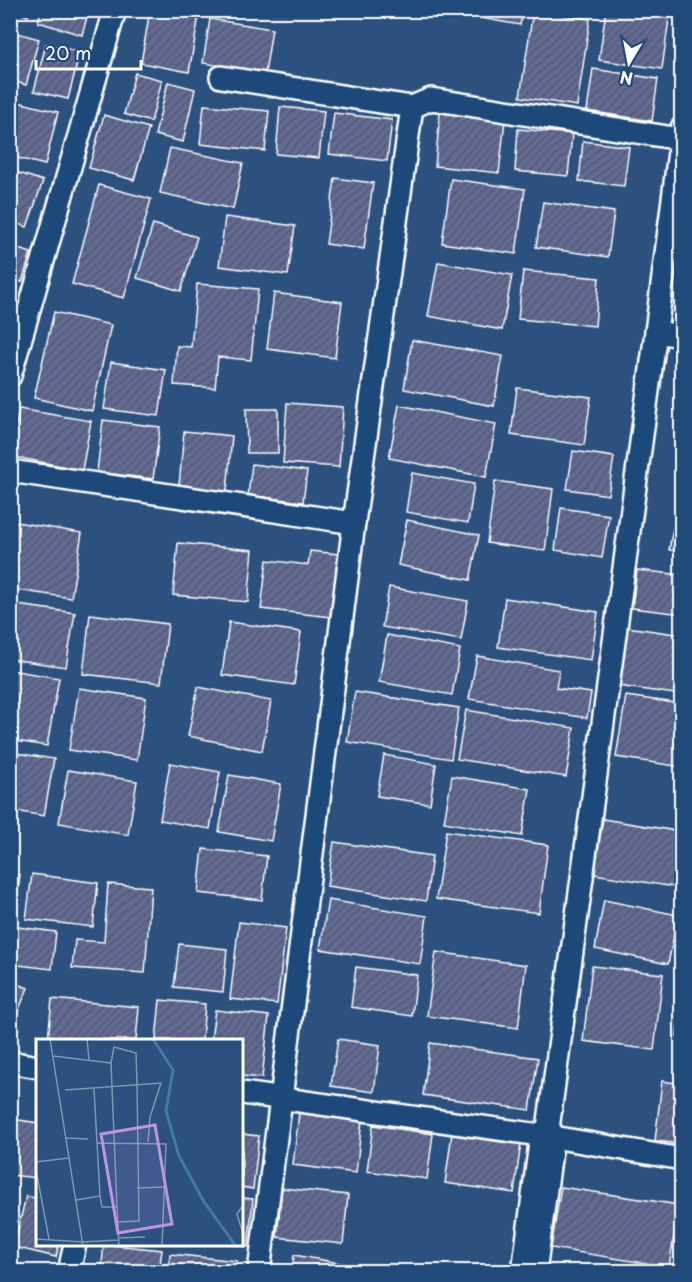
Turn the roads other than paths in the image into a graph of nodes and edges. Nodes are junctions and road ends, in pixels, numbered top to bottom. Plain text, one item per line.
1 (115, 10) edge
2 (221, 77) dead end
3 (412, 107) junction
4 (681, 133) edge
5 (656, 332) junction
6 (681, 336) edge
7 (10, 376) edge
8 (10, 471) edge
9 (354, 523) junction
10 (10, 1062) edge
11 (36, 1066) edge
12 (243, 1093) edge
13 (280, 1097) junction
14 (547, 1137) junction
15 (681, 1159) edge
16 (75, 1246) edge
17 (69, 1272) edge
18 (259, 1272) edge
19 (529, 1272) edge

1 - 7 lane
2 - 3 lane
3 - 4 lane
3 - 9 lane
4 - 5 lane
5 - 6 lane
5 - 14 lane
8 - 9 lane
9 - 13 lane
10 - 11 lane
12 - 13 lane
13 - 14 lane
13 - 18 lane
14 - 15 lane
14 - 19 street
16 - 17 lane

